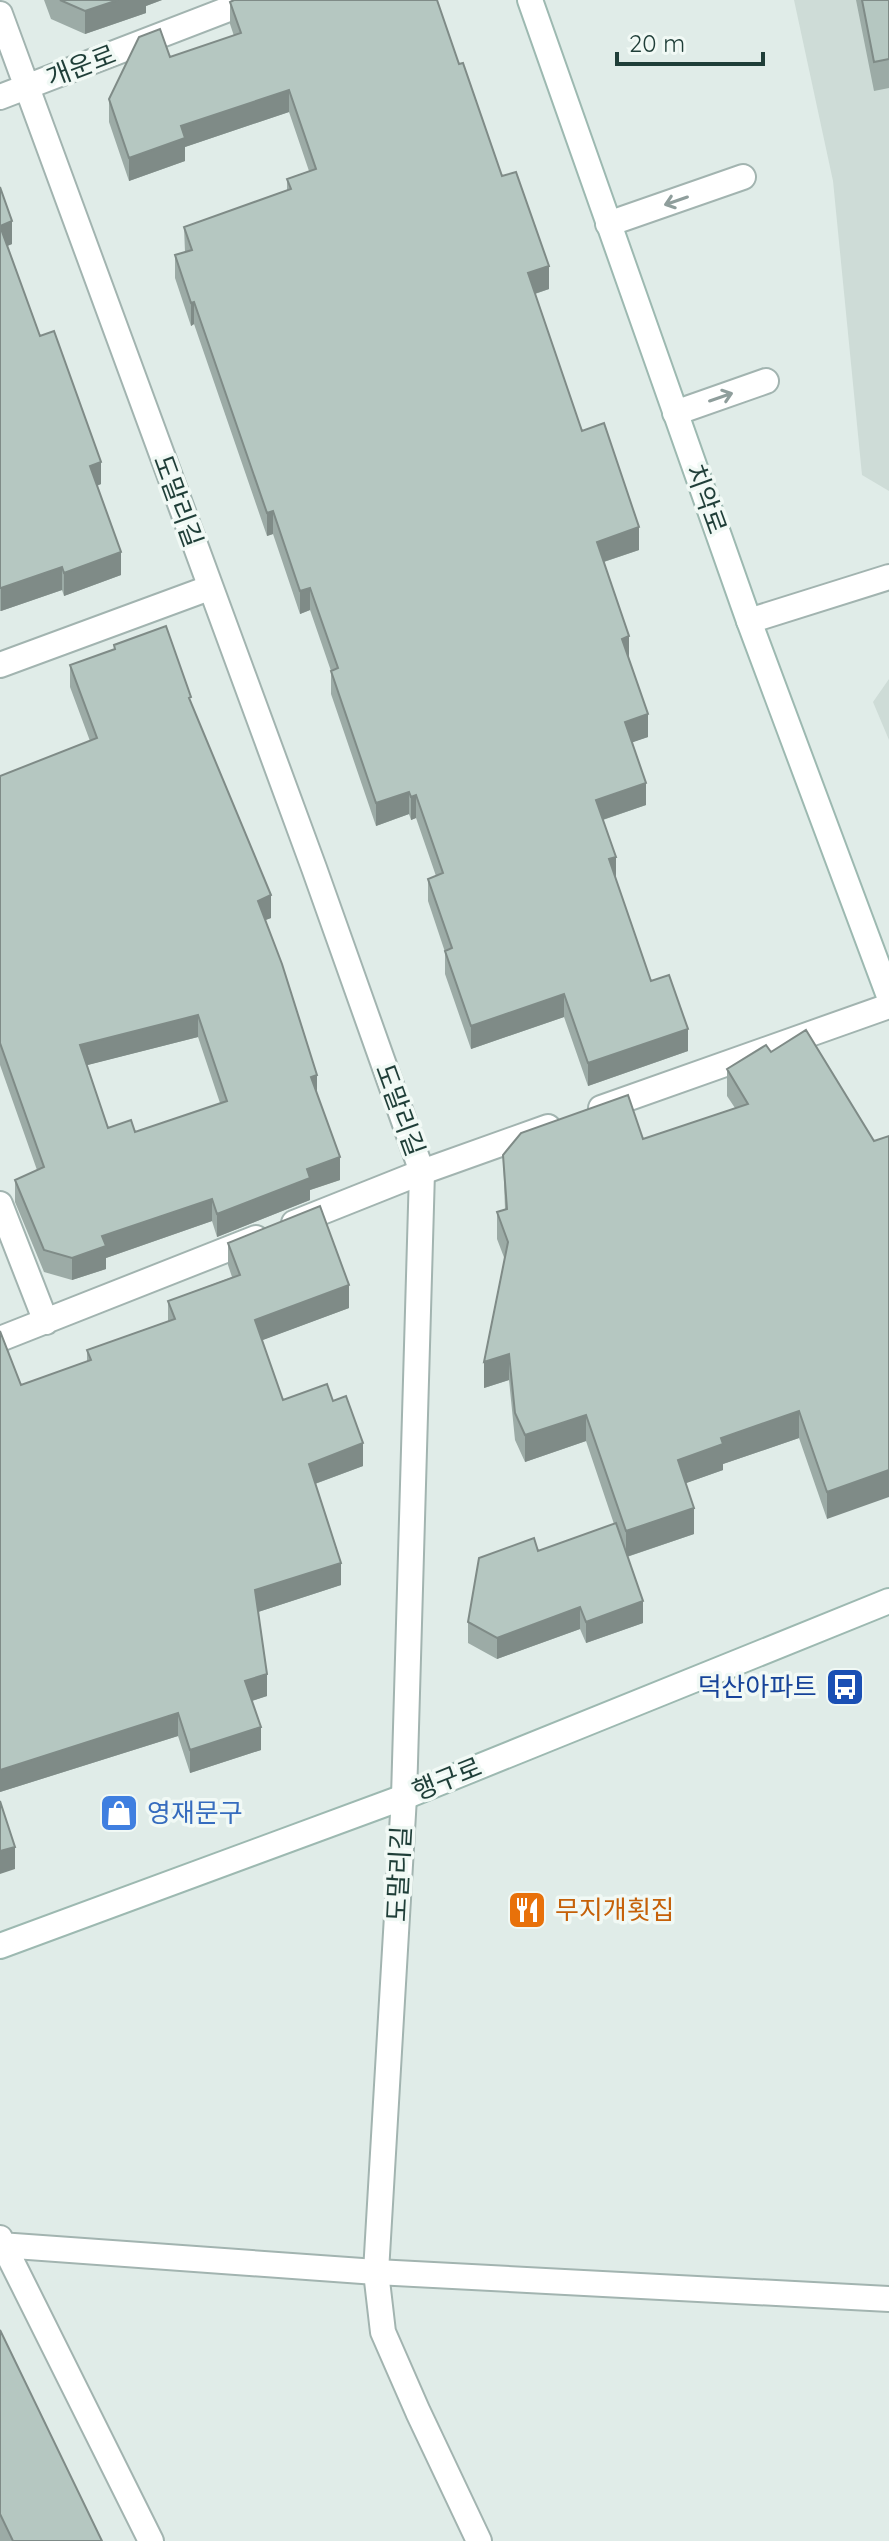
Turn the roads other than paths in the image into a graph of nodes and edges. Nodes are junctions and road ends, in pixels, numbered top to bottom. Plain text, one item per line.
1 (252, 0) edge
2 (530, 0) edge
3 (0, 14) edge
4 (27, 87) junction
5 (0, 97) edge
6 (743, 177) dead end
7 (608, 224) junction
8 (766, 381) dead end
9 (675, 413) junction
10 (889, 577) edge
11 (209, 588) junction
12 (749, 621) junction
13 (0, 665) edge
14 (889, 996) edge
15 (889, 1006) edge
16 (422, 1172) junction
17 (0, 1204) edge
18 (46, 1322) junction
19 (0, 1339) edge
20 (889, 1601) edge
21 (404, 1797) junction
22 (0, 1946) edge
23 (1, 2243) edge
24 (376, 2272) junction
25 (889, 2299) edge
26 (151, 2541) edge
27 (479, 2541) edge

1 - 4 street, 개운로
2 - 7 street, 치악로
3 - 4 street, 도말리길
4 - 5 street, 개운로
4 - 11 street, 도말리길
6 -> 7 street
7 - 9 street, 치악로
9 -> 8 street
9 - 12 street, 치악로
10 - 12 street
11 - 13 street
11 - 16 street, 도말리길
12 - 14 street, 치악로
15 - 16 street
16 - 18 street
16 - 21 street, 도말리길
17 - 18 street
18 - 19 street
20 - 21 street, 행구로
21 - 22 street, 행구로
21 - 24 street, 도말리길
23 - 24 street
23 - 26 street
24 - 25 street
24 - 27 street, 도말리길

